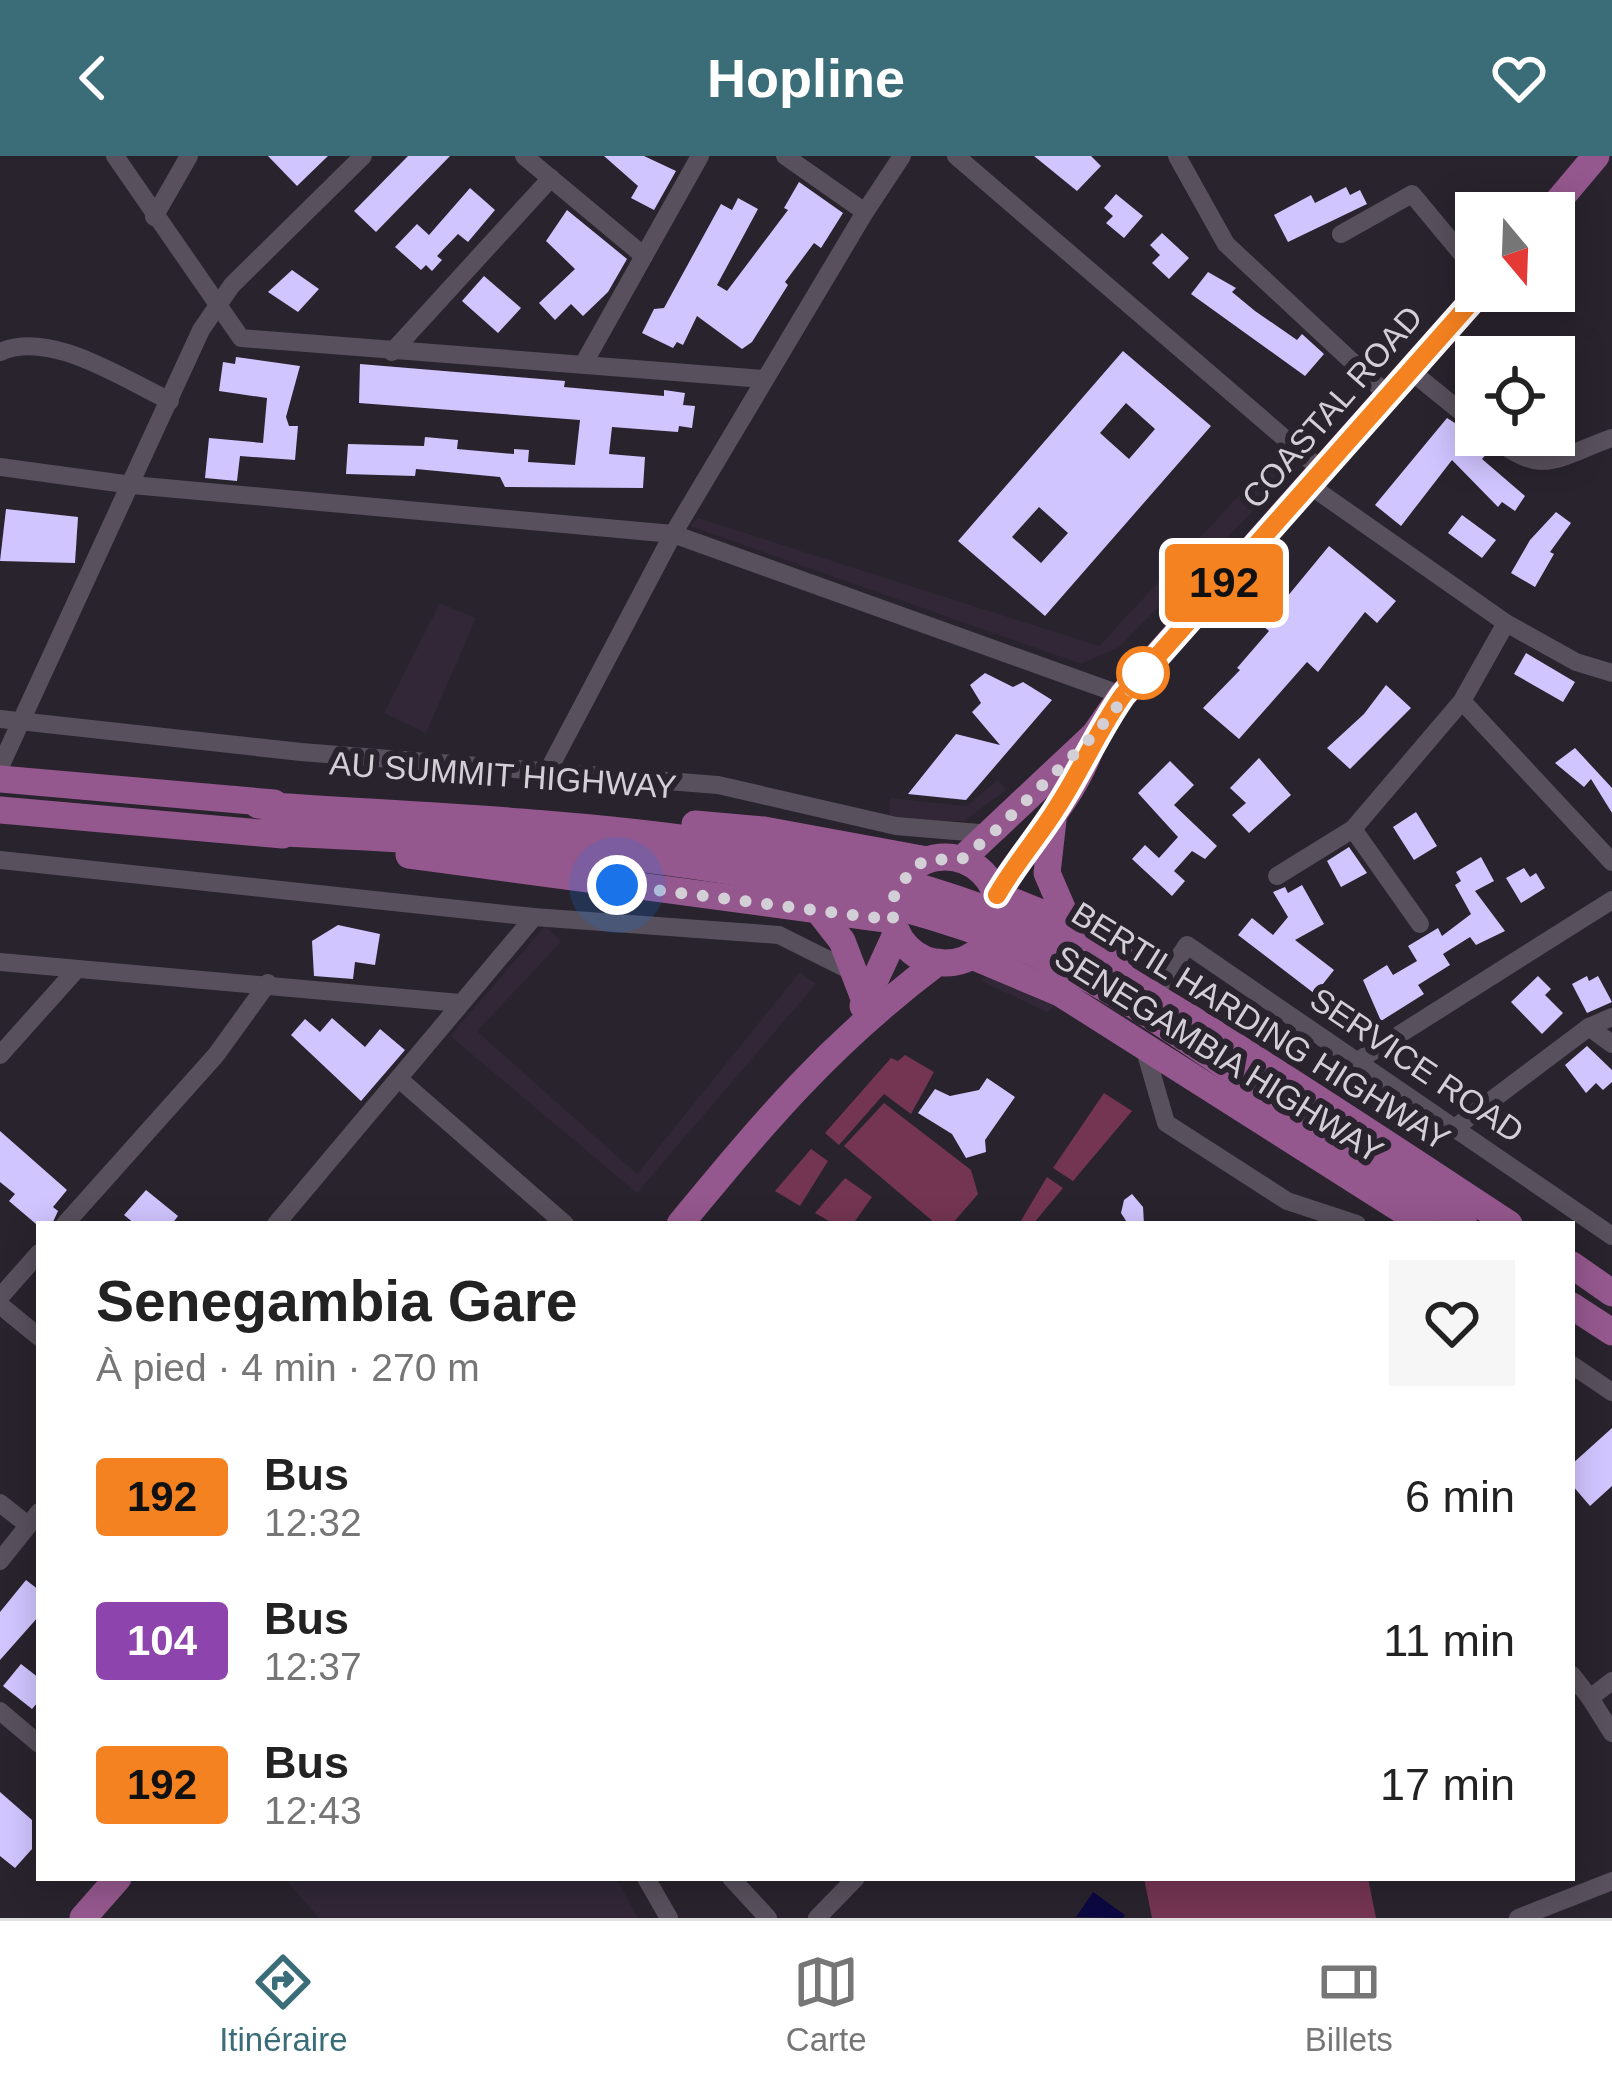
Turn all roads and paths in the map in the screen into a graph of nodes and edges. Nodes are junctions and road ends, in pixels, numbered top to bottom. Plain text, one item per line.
1 (115, 156) edge
2 (189, 156) edge
3 (363, 156) edge
4 (524, 156) edge
5 (700, 156) edge
6 (785, 156) edge
7 (902, 156) edge
8 (956, 156) edge
9 (1178, 156) edge
10 (1596, 156) edge
11 (551, 178) junction
12 (1565, 192) edge
13 (865, 212) junction
14 (154, 217) junction
15 (1341, 234) dead end
16 (1455, 243) edge
17 (644, 256) junction
18 (217, 307) junction
19 (1463, 312) edge
20 (0, 352) edge
21 (392, 352) junction
22 (584, 363) junction
23 (1412, 372) junction
24 (764, 379) junction
25 (1390, 397) junction
26 (170, 400) junction
27 (1455, 407) edge
28 (1612, 438) edge
29 (1575, 451) edge
30 (1516, 456) edge
31 (1561, 456) edge
32 (0, 467) edge
33 (1318, 480) junction
34 (132, 485) junction
35 (673, 534) junction
36 (1506, 623) junction
37 (1612, 673) edge
38 (1123, 695) junction
39 (1462, 700) junction
40 (10, 719) edge
41 (1095, 734) junction
42 (0, 767) edge
43 (548, 769) junction
44 (0, 779) edge
45 (0, 810) edge
46 (1054, 812) junction
47 (261, 819) junction
48 (1353, 829) junction
49 (992, 834) junction
50 (962, 859) junction
51 (0, 860) edge
52 (927, 860) junction
53 (1612, 862) edge
54 (1276, 875) dead end
55 (997, 895) junction
56 (1612, 900) edge
57 (817, 909) junction
58 (534, 917) junction
59 (1069, 924) junction
60 (1420, 924) dead end
61 (895, 926) junction
62 (972, 956) junction
63 (0, 962) edge
64 (938, 962) junction
65 (77, 969) junction
66 (268, 983) junction
67 (1162, 983) junction
68 (860, 999) junction
69 (460, 1003) junction
70 (1612, 1016) edge
71 (1589, 1027) junction
72 (1612, 1044) edge
73 (1144, 1047) junction
74 (0, 1055) edge
75 (1356, 1062) junction
76 (399, 1079) junction
77 (1456, 1127) junction
78 (68, 1221) edge
79 (279, 1221) edge
80 (562, 1221) edge
81 (682, 1221) edge
82 (1349, 1221) edge
83 (1419, 1221) edge
84 (1459, 1221) edge
85 (1504, 1221) edge
86 (1515, 1221) edge
87 (1612, 1235) edge
88 (36, 1257) edge
89 (1575, 1267) edge
90 (1612, 1293) edge
91 (0, 1301) edge
92 (1575, 1308) edge
93 (1612, 1332) edge
94 (36, 1334) edge
95 (1575, 1367) edge
96 (1612, 1392) edge
97 (0, 1503) edge
98 (33, 1518) edge
99 (0, 1561) edge
100 (1575, 1680) edge
101 (1612, 1682) edge
102 (1590, 1698) junction
103 (0, 1711) edge
104 (1612, 1733) edge
105 (36, 1741) edge
106 (115, 1881) edge
107 (648, 1881) edge
108 (734, 1881) edge
109 (853, 1881) edge
110 (1612, 1881) edge
111 (83, 1918) edge
112 (668, 1918) edge
113 (768, 1918) edge
114 (817, 1918) edge
115 (1518, 1918) edge

1 - 14 street
2 - 14 street
3 - 18 street
4 - 11 street
5 - 17 street
6 - 13 street
7 - 13 street
8 - 33 street
9 - 25 street
10 - 12 main road
11 - 17 street
11 - 21 street
13 - 24 street
14 - 18 street
15 - 16 street
17 - 22 street
18 - 21 street
18 - 26 street
19 - 23 main road, COASTAL ROAD
20 - 26 street
21 - 22 street
22 - 24 street
23 - 25 main road, COASTAL ROAD
23 - 27 street
24 - 35 street
25 - 33 main road, COASTAL ROAD
26 - 34 street
28 - 29 street
30 - 31 street
32 - 34 street
33 - 36 street
33 - 38 main road, COASTAL ROAD
34 - 35 street
34 - 40 street
35 - 38 street
35 - 43 street
36 - 37 street
36 - 39 street
38 - 41 main road, COASTAL ROAD
39 - 48 street
39 - 53 street
40 - 42 street
40 - 43 street
41 - 46 main road, COASTAL ROAD
41 - 49 main road, COASTAL ROAD
43 - 49 street
44 - 47 main road, AU SUMMIT HIGHWAY
45 - 47 main road, AU SUMMIT HIGHWAY
46 - 55 main road, COASTAL ROAD
46 - 59 main road
47 - 52 main road, AU SUMMIT HIGHWAY
47 - 57 main road, AU SUMMIT HIGHWAY
47 - 84 main road, BERTIL HARDING HIGHWAY
47 - 85 main road, BERTIL HARDING HIGHWAY
48 - 54 street
48 - 60 street
49 - 50 main road, COASTAL ROAD
50 - 52 main road
50 - 55 main road
51 - 58 street
52 - 61 main road
55 - 59 main road, SENEGAMBIA HIGHWAY
55 - 62 main road
56 - 75 street
57 - 61 main road, AU SUMMIT HIGHWAY
57 - 68 main road
58 - 68 street
58 - 69 street
59 - 67 main road, SENEGAMBIA HIGHWAY
61 - 64 main road
61 - 68 main road
62 - 64 main road
62 - 73 main road, SENEGAMBIA HIGHWAY
63 - 65 street
64 - 68 main road
65 - 66 street
65 - 74 street
66 - 69 street
66 - 78 street
67 - 75 street, SERVICE ROAD
67 - 86 main road, SENEGAMBIA HIGHWAY
68 - 81 main road
69 - 76 street
70 - 71 street
71 - 72 street
71 - 77 street
73 - 82 street
73 - 83 main road, SENEGAMBIA HIGHWAY
75 - 77 street, SERVICE ROAD
76 - 79 street
76 - 80 street
77 - 87 street, SERVICE ROAD
88 - 91 street
89 - 90 main road
91 - 94 street
92 - 93 main road
95 - 96 street
97 - 98 street
98 - 99 street
100 - 102 street
101 - 102 street
102 - 104 street
103 - 105 street
106 - 111 main road
107 - 112 street
108 - 113 street
109 - 114 street
110 - 115 street

